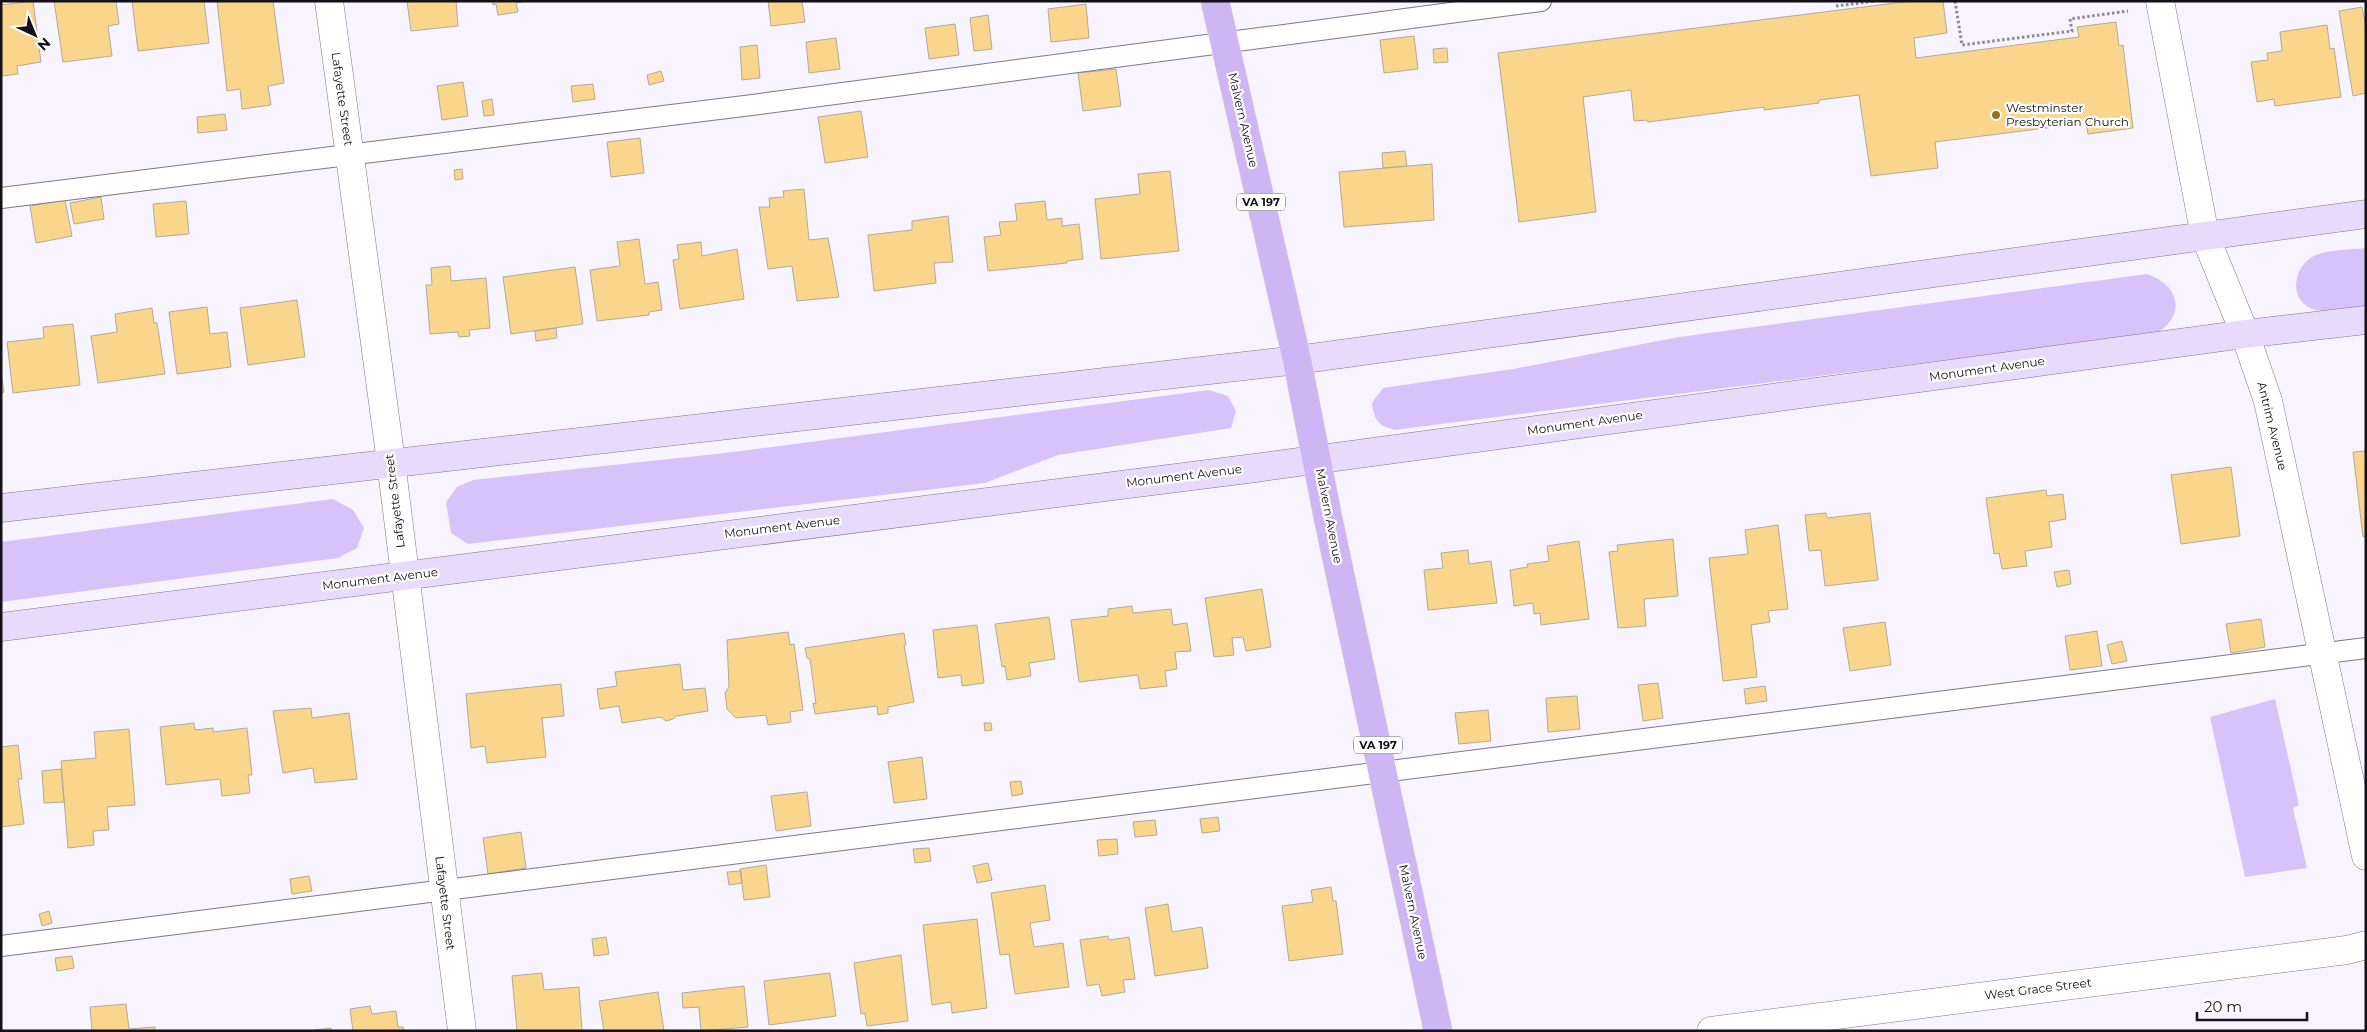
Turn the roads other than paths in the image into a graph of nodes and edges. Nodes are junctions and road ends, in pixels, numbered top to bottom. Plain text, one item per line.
1 (329, 1) edge
2 (1215, 1) edge
3 (1541, 1) edge
4 (2160, 1) edge
5 (1225, 44) junction
6 (349, 156) junction
7 (1, 198) edge
8 (2366, 214) edge
9 (2205, 236) junction
10 (2366, 320) edge
11 (2245, 334) junction
12 (1297, 360) junction
13 (1317, 459) junction
14 (391, 462) junction
15 (1, 508) edge
16 (404, 576) junction
17 (1, 627) edge
18 (2366, 648) edge
19 (2323, 654) junction
20 (1384, 771) junction
21 (2366, 856) edge
22 (444, 888) junction
23 (2366, 945) edge
24 (1, 946) edge
25 (462, 1031) edge
26 (1438, 1031) edge
27 (1711, 1031) edge

1 - 6 street, Lafayette Street
2 - 5 main road, Malvern Avenue / VA 197
3 - 5 lane
4 - 9 street, Antrim Avenue
5 - 6 lane
5 - 12 main road, Malvern Avenue / VA 197
6 - 7 lane
6 - 14 street, Lafayette Street
8 - 9 street
9 - 11 street, Antrim Avenue
9 - 12 street
10 - 11 street, Monument Avenue
11 - 13 street, Monument Avenue
11 - 19 street, Antrim Avenue
12 - 13 main road, Malvern Avenue / VA 197
12 - 14 street
13 - 16 street, Monument Avenue
13 - 20 main road, Malvern Avenue / VA 197
14 - 15 street
14 - 16 street, Lafayette Street
16 - 17 street, Monument Avenue
16 - 22 street, Lafayette Street
18 - 19 lane
19 - 20 lane
19 - 21 street, Antrim Avenue
20 - 22 lane
20 - 26 main road, Malvern Avenue / VA 197
22 - 24 lane
22 - 25 street, Lafayette Street
23 - 27 street, West Grace Street

